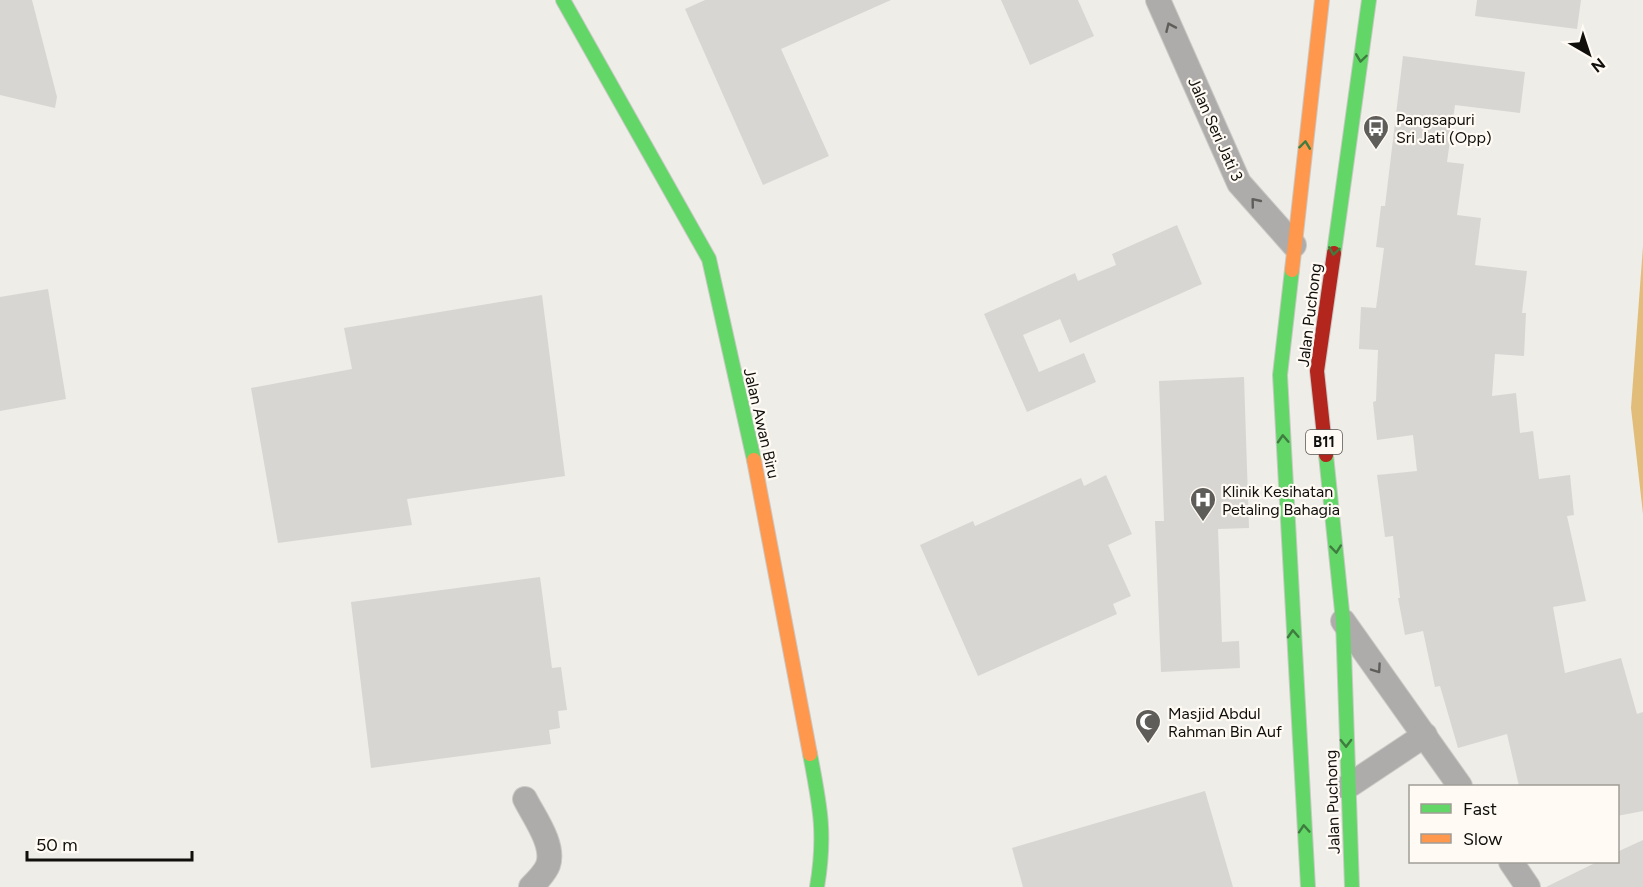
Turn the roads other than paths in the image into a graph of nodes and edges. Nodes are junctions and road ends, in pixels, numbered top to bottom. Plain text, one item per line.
1 (563, 0) edge
2 (1158, 0) edge
3 (1322, 0) edge
4 (1369, 0) edge
5 (1294, 245) junction
6 (1343, 621) junction
7 (1425, 735) junction
8 (1459, 785) edge
9 (1347, 787) junction
10 (525, 799) dead end
11 (1512, 863) edge
12 (531, 887) edge
13 (817, 887) edge
14 (1308, 887) edge
15 (1352, 887) edge
16 (1528, 887) edge

1 - 13 main road, Jalan Awan Biru
5 -> 2 street, Jalan Seri Jati 3
5 -> 3 main road, Jalan Puchong / B11
4 -> 6 main road, Jalan Puchong / B11
14 -> 5 main road, Jalan Puchong / B11
6 -> 7 street
6 -> 9 main road, Jalan Puchong / B11
7 - 8 street
7 - 9 street
9 - 15 main road, Jalan Puchong / B11
10 - 12 street
11 - 16 street

